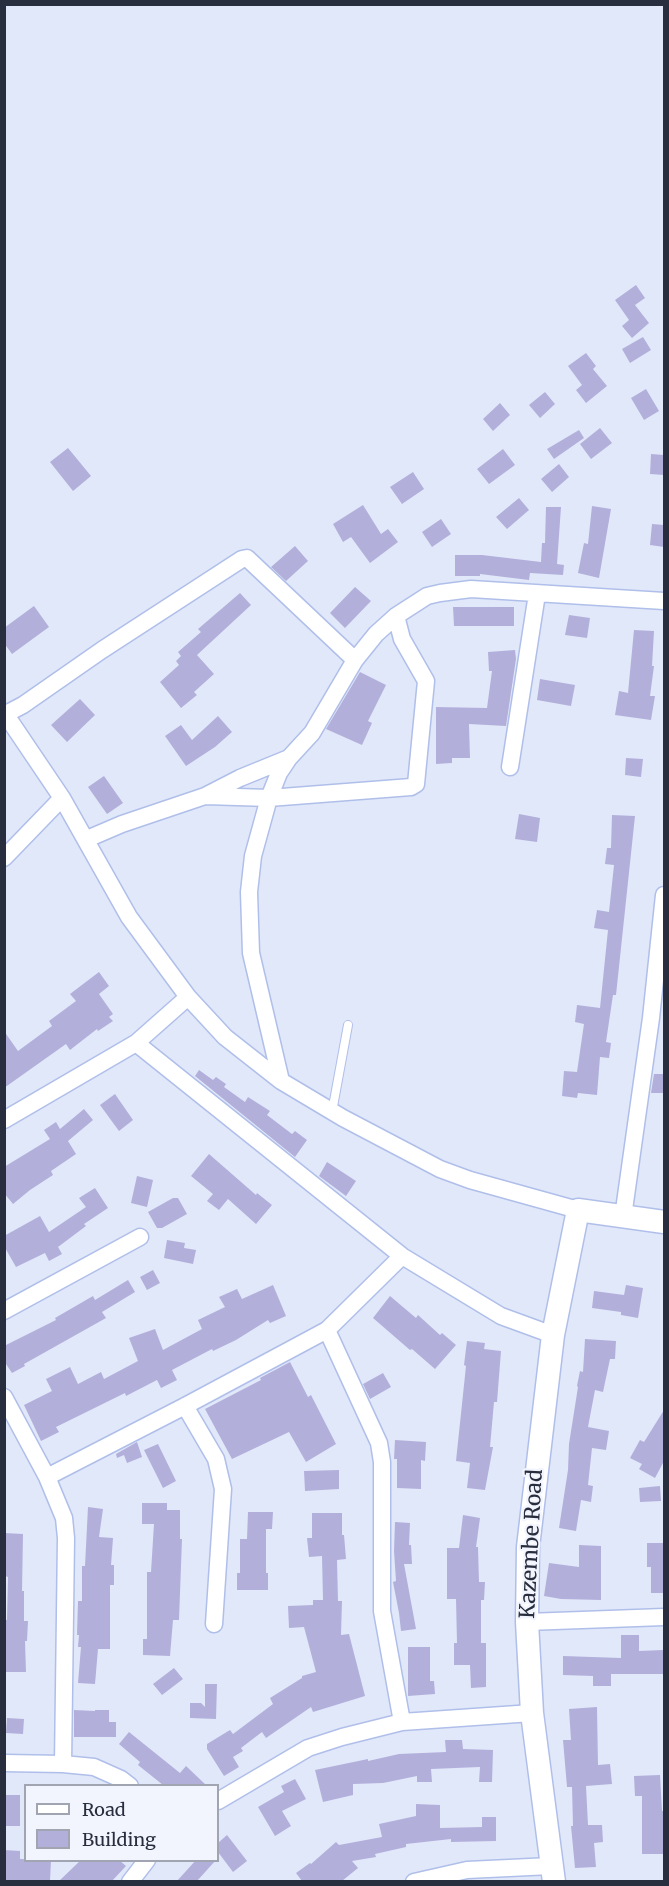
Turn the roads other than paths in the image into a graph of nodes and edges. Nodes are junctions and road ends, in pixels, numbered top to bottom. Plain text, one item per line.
1 (537, 594) junction
2 (664, 601) edge
3 (396, 616) junction
4 (355, 660) junction
5 (5, 713) edge
6 (289, 758) junction
7 (510, 767) dead end
8 (205, 796) junction
9 (62, 798) junction
10 (269, 798) junction
11 (87, 839) junction
12 (4, 858) edge
13 (664, 895) edge
14 (188, 997) junction
15 (658, 1019) edge
16 (348, 1025) dead end
17 (136, 1043) junction
18 (281, 1081) junction
19 (332, 1112) junction
20 (4, 1120) edge
21 (578, 1209) junction
22 (623, 1217) junction
23 (664, 1222) edge
24 (140, 1237) dead end
25 (402, 1256) junction
26 (4, 1311) edge
27 (327, 1330) junction
28 (553, 1335) junction
29 (4, 1397) edge
30 (185, 1406) junction
31 (47, 1477) junction
32 (664, 1617) edge
33 (528, 1622) junction
34 (214, 1624) dead end
35 (532, 1713) junction
36 (402, 1722) junction
37 (4, 1763) edge
38 (63, 1764) junction
39 (128, 1784) edge
40 (219, 1800) edge
41 (145, 1862) edge
42 (552, 1874) edge
43 (468, 1876) edge
44 (130, 1881) edge
45 (414, 1881) edge

1 - 2 street
1 - 3 street
1 - 7 street
3 - 4 street
3 - 10 street
4 - 5 street
4 - 6 street
5 - 9 street
6 - 8 street
6 - 10 street
8 - 10 street
8 - 11 street
9 - 11 street
9 - 12 street
10 - 18 street
11 - 14 street
13 - 15 street
14 - 17 street
14 - 18 street
15 - 22 street
16 - 19 lane
17 - 20 street
17 - 25 street
18 - 19 street
19 - 21 street
21 - 22 main road
21 - 28 main road, Kazembe Road
22 - 23 main road
24 - 26 street
25 - 27 street
25 - 28 street
27 - 30 street
27 - 36 street
28 - 33 main road, Kazembe Road
29 - 31 street
30 - 31 street
30 - 34 street
31 - 38 street
32 - 33 street
33 - 35 main road, Kazembe Road
35 - 36 street
35 - 42 main road, Kazembe Road
36 - 40 street
37 - 38 street
38 - 39 street
41 - 44 street
42 - 43 street
43 - 45 street

